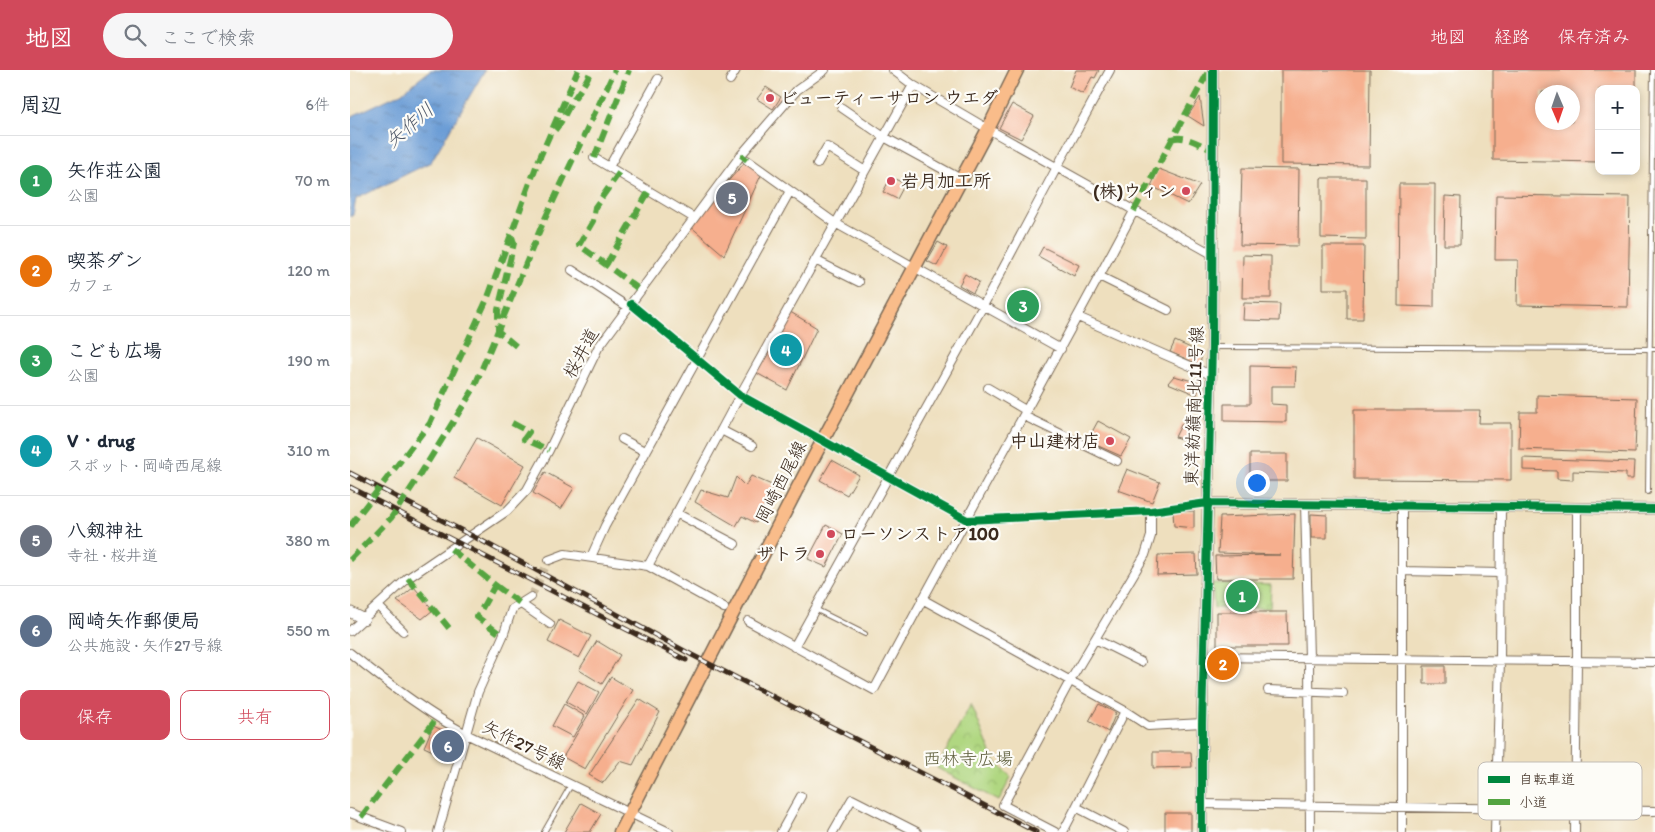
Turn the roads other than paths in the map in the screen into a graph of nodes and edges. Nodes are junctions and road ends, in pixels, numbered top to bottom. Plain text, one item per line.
1 (736, 70) edge
2 (825, 70) edge
3 (893, 70) edge
4 (1017, 70) edge
5 (1110, 70) edge
6 (1213, 70) edge
7 (1653, 70) edge
8 (658, 79) dead end
9 (730, 80) dead end
10 (914, 85) junction
11 (842, 108) dead end
12 (988, 129) junction
13 (884, 136) junction
14 (594, 158) dead end
15 (746, 160) dead end
16 (817, 164) dead end
17 (1057, 166) junction
18 (609, 167) junction
19 (864, 171) junction
20 (961, 179) junction
21 (790, 191) junction
22 (1134, 211) junction
23 (694, 218) junction
24 (835, 223) junction
25 (1212, 254) junction
26 (814, 260) junction
27 (914, 268) junction
28 (572, 270) dead end
29 (1099, 276) junction
30 (859, 282) dead end
31 (629, 305) junction
32 (983, 306) junction
33 (1168, 310) dead end
34 (1078, 317) junction
35 (1212, 347) junction
36 (1061, 349) junction
37 (1649, 349) junction
38 (1655, 349) edge
39 (698, 360) junction
40 (1211, 375) junction
41 (988, 388) dead end
42 (740, 395) junction
43 (1026, 413) junction
44 (721, 430) junction
45 (622, 439) dead end
46 (823, 441) junction
47 (752, 446) dead end
48 (646, 452) junction
49 (1117, 460) dead end
50 (887, 476) junction
51 (1648, 492) dead end
52 (1207, 503) junction
53 (1305, 504) junction
54 (1402, 506) junction
55 (1501, 507) junction
56 (1577, 508) junction
57 (1655, 509) edge
58 (1150, 511) junction
59 (676, 514) junction
60 (967, 520) junction
61 (735, 544) dead end
62 (591, 558) junction
63 (548, 560) dead end
64 (648, 566) junction
65 (1403, 572) junction
66 (1500, 573) junction
67 (531, 597) tunnel mouth
68 (922, 599) junction
69 (521, 604) junction
70 (378, 606) junction
71 (724, 608) dead end
72 (815, 609) junction
73 (350, 612) edge
74 (364, 619) junction
75 (748, 621) dead end
76 (550, 624) dead end
77 (350, 631) edge
78 (403, 631) dead end
79 (865, 634) dead end
80 (1095, 639) junction
81 (794, 647) junction
82 (350, 653) edge
83 (1204, 657) junction
84 (1309, 658) junction
85 (1402, 659) junction
86 (1500, 660) junction
87 (1577, 661) junction
88 (1141, 662) dead end
89 (1655, 662) edge
90 (1070, 681) junction
91 (1268, 690) dead end
92 (1309, 691) junction
93 (1344, 692) dead end
94 (1126, 712) junction
95 (1202, 723) junction
96 (466, 734) junction
97 (1497, 762) edge
98 (1576, 762) edge
99 (571, 785) junction
100 (801, 796) dead end
101 (1202, 804) junction
102 (1310, 806) junction
103 (1402, 807) junction
104 (1076, 808) junction
105 (1478, 808) edge
106 (1642, 811) edge
107 (1655, 811) edge
108 (350, 813) edge
109 (630, 813) junction
110 (401, 832) edge
111 (438, 832) edge
112 (544, 832) edge
113 (620, 832) edge
114 (669, 832) edge
115 (781, 832) edge
116 (833, 832) edge
117 (917, 832) edge
118 (1055, 832) edge
119 (1063, 832) edge
120 (1124, 832) edge
121 (1202, 832) edge
122 (1310, 832) edge
123 (1402, 832) edge

1 - 9 street
2 - 23 street, 桜井道
3 - 10 street
4 - 12 main road, 岡崎西尾線
5 - 17 street
6 - 25 street, 東洋紡績南北11号線
7 - 37 lane
8 - 18 street
10 - 12 street
10 - 13 street
11 - 13 street
12 - 17 street
12 - 20 main road, 岡崎西尾線
13 - 19 street
13 - 20 street
14 - 18 street
15 - 21 street
16 - 19 street
17 - 22 street
17 - 32 street
18 - 23 street
19 - 24 street
20 - 27 main road, 岡崎西尾線
21 - 24 street
21 - 39 street
22 - 25 street
22 - 29 street
23 - 31 street, 桜井道
24 - 26 street
24 - 27 street
25 - 35 street, 東洋紡績南北11号線
26 - 30 street
26 - 42 street
27 - 32 street
27 - 46 main road, 岡崎西尾線
28 - 31 street
29 - 33 street
29 - 34 street
31 - 39 street
31 - 70 street, 桜井道
32 - 36 street
32 - 50 street
34 - 36 street
34 - 40 street
35 - 37 lane
35 - 40 street, 東洋紡績南北11号線
36 - 43 street
37 - 38 lane
37 - 51 lane
39 - 42 street
39 - 48 street
40 - 52 street, 東洋紡績南北11号線
41 - 43 street
42 - 44 street
42 - 46 street
43 - 49 street
43 - 60 street
44 - 47 street
44 - 59 street
45 - 48 street
46 - 50 street
46 - 109 main road, 岡崎西尾線
48 - 62 street
50 - 60 street
50 - 72 street
52 - 53 street
52 - 58 street
52 - 83 street, 東洋紡績南北11号線
53 - 54 street
53 - 84 street
54 - 55 street
54 - 65 street
55 - 56 street
55 - 66 street
56 - 57 street
56 - 87 street
58 - 60 street
58 - 80 street
59 - 61 street
59 - 64 street
60 - 68 street
62 - 63 street
62 - 64 street
64 - 71 street
65 - 66 street
65 - 85 street
66 - 86 street
67 - 69 street
68 - 81 street
68 - 90 street
69 - 76 street
69 - 96 street
70 - 74 street, 桜井道
70 - 78 street
72 - 79 lane
72 - 81 street
73 - 74 street
74 - 77 street, 桜井道
75 - 81 street
80 - 88 street
80 - 90 street
82 - 96 street, 矢作27号線
83 - 84 street
83 - 95 street, 東洋紡績南北11号線
84 - 85 street
84 - 92 street
85 - 86 street
85 - 103 street
86 - 87 street
86 - 97 street
87 - 89 street
87 - 98 street
90 - 94 street
90 - 118 street
91 - 92 street
92 - 93 street
92 - 102 street
94 - 95 street
94 - 104 street
95 - 101 street, 東洋紡績南北11号線
96 - 99 street, 矢作27号線
96 - 111 street
99 - 109 street, 矢作27号線
99 - 112 lane
100 - 115 street
101 - 102 street
101 - 121 street, 東洋紡績南北11号線
102 - 103 street
102 - 122 street
103 - 105 street
103 - 123 street
104 - 119 street
104 - 120 street
106 - 107 street
108 - 110 street
109 - 113 main road, 岡崎西尾線
109 - 114 street, 矢作27号線
116 - 117 street

